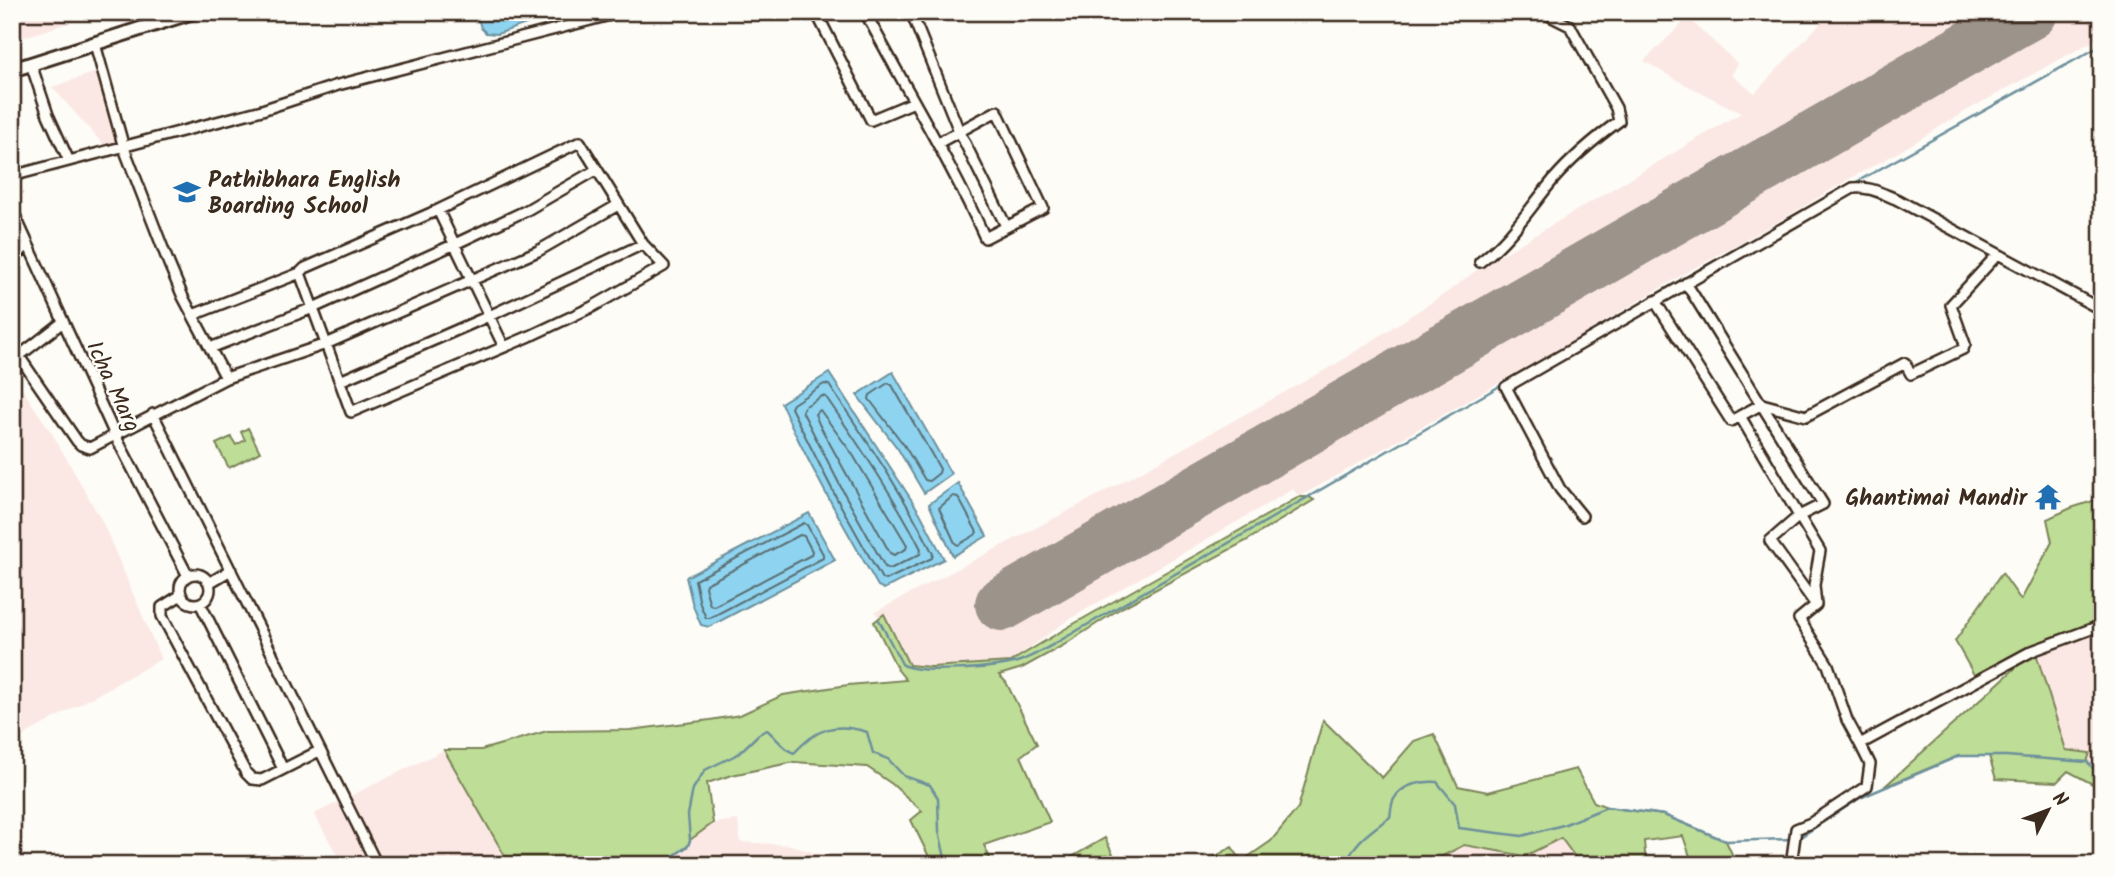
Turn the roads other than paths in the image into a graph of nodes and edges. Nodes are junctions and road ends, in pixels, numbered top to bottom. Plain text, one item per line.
1 (193, 12) edge
2 (622, 12) edge
3 (816, 12) edge
4 (865, 12) edge
5 (911, 12) edge
6 (1542, 12) edge
7 (95, 44) junction
8 (31, 64) junction
9 (12, 70) edge
10 (914, 102) junction
11 (959, 131) junction
12 (938, 143) junction
13 (124, 148) junction
14 (69, 161) junction
15 (596, 170) junction
16 (12, 176) edge
17 (618, 205) junction
18 (12, 209) edge
19 (438, 210) junction
20 (1006, 226) junction
21 (28, 244) junction
22 (455, 244) junction
23 (643, 244) junction
24 (1997, 255) junction
25 (12, 260) edge
26 (1480, 262) dead end
27 (300, 273) junction
28 (472, 280) junction
29 (1686, 282) junction
30 (1655, 301) junction
31 (313, 308) junction
32 (2102, 310) edge
33 (193, 315) junction
34 (489, 316) junction
35 (63, 322) junction
36 (326, 344) junction
37 (12, 346) edge
38 (504, 347) junction
39 (210, 348) junction
40 (19, 356) junction
41 (226, 378) junction
42 (340, 381) junction
43 (1762, 404) junction
44 (153, 414) junction
45 (1740, 416) junction
46 (115, 435) junction
47 (1582, 516) dead end
48 (1799, 516) junction
49 (231, 570) junction
50 (188, 576) junction
51 (209, 583) junction
52 (181, 595) junction
53 (200, 603) junction
54 (1816, 606) junction
55 (2102, 625) edge
56 (1860, 744) junction
57 (319, 751) junction
58 (283, 769) junction
59 (377, 865) edge
60 (1791, 865) edge

1 - 7 highway
2 - 13 street
3 - 10 street
4 - 10 street
5 - 11 street
6 - 26 street
7 - 8 highway
7 - 13 street
8 - 9 highway
8 - 14 street
10 - 12 street
11 - 12 street
11 - 20 street
11 - 20 street
12 - 20 street
13 - 14 street
13 - 33 street
14 - 16 street
15 - 17 street
15 - 19 street
15 - 22 street
17 - 23 street
17 - 28 street
18 - 21 street, Icha Marg
19 - 22 street
19 - 27 street
21 - 25 street
21 - 35 street, Icha Marg
22 - 28 street
22 - 31 street
23 - 34 street
23 - 38 street
24 - 29 street
24 - 32 street
24 - 43 street
27 - 31 street
27 - 33 street
28 - 34 street
28 - 36 street
29 - 30 street
29 - 43 street
30 - 45 street
30 - 47 street
31 - 36 street
31 - 39 street
33 - 39 street
34 - 38 street
34 - 42 street
35 - 40 street
35 - 46 street, Icha Marg
36 - 41 street
36 - 42 street
37 - 40 street
38 - 42 street
39 - 41 street
40 - 46 street
41 - 44 street
43 - 45 street
43 - 48 street
44 - 46 street
44 - 49 street
45 - 48 street
46 - 50 street, Icha Marg
48 - 54 street
48 - 54 street
49 - 51 street
49 - 57 street
50 - 51 street
50 - 52 street
51 - 53 street
52 - 53 street
52 - 58 street
53 - 58 street
54 - 56 street
55 - 56 street
56 - 60 street
57 - 58 street
57 - 59 street

